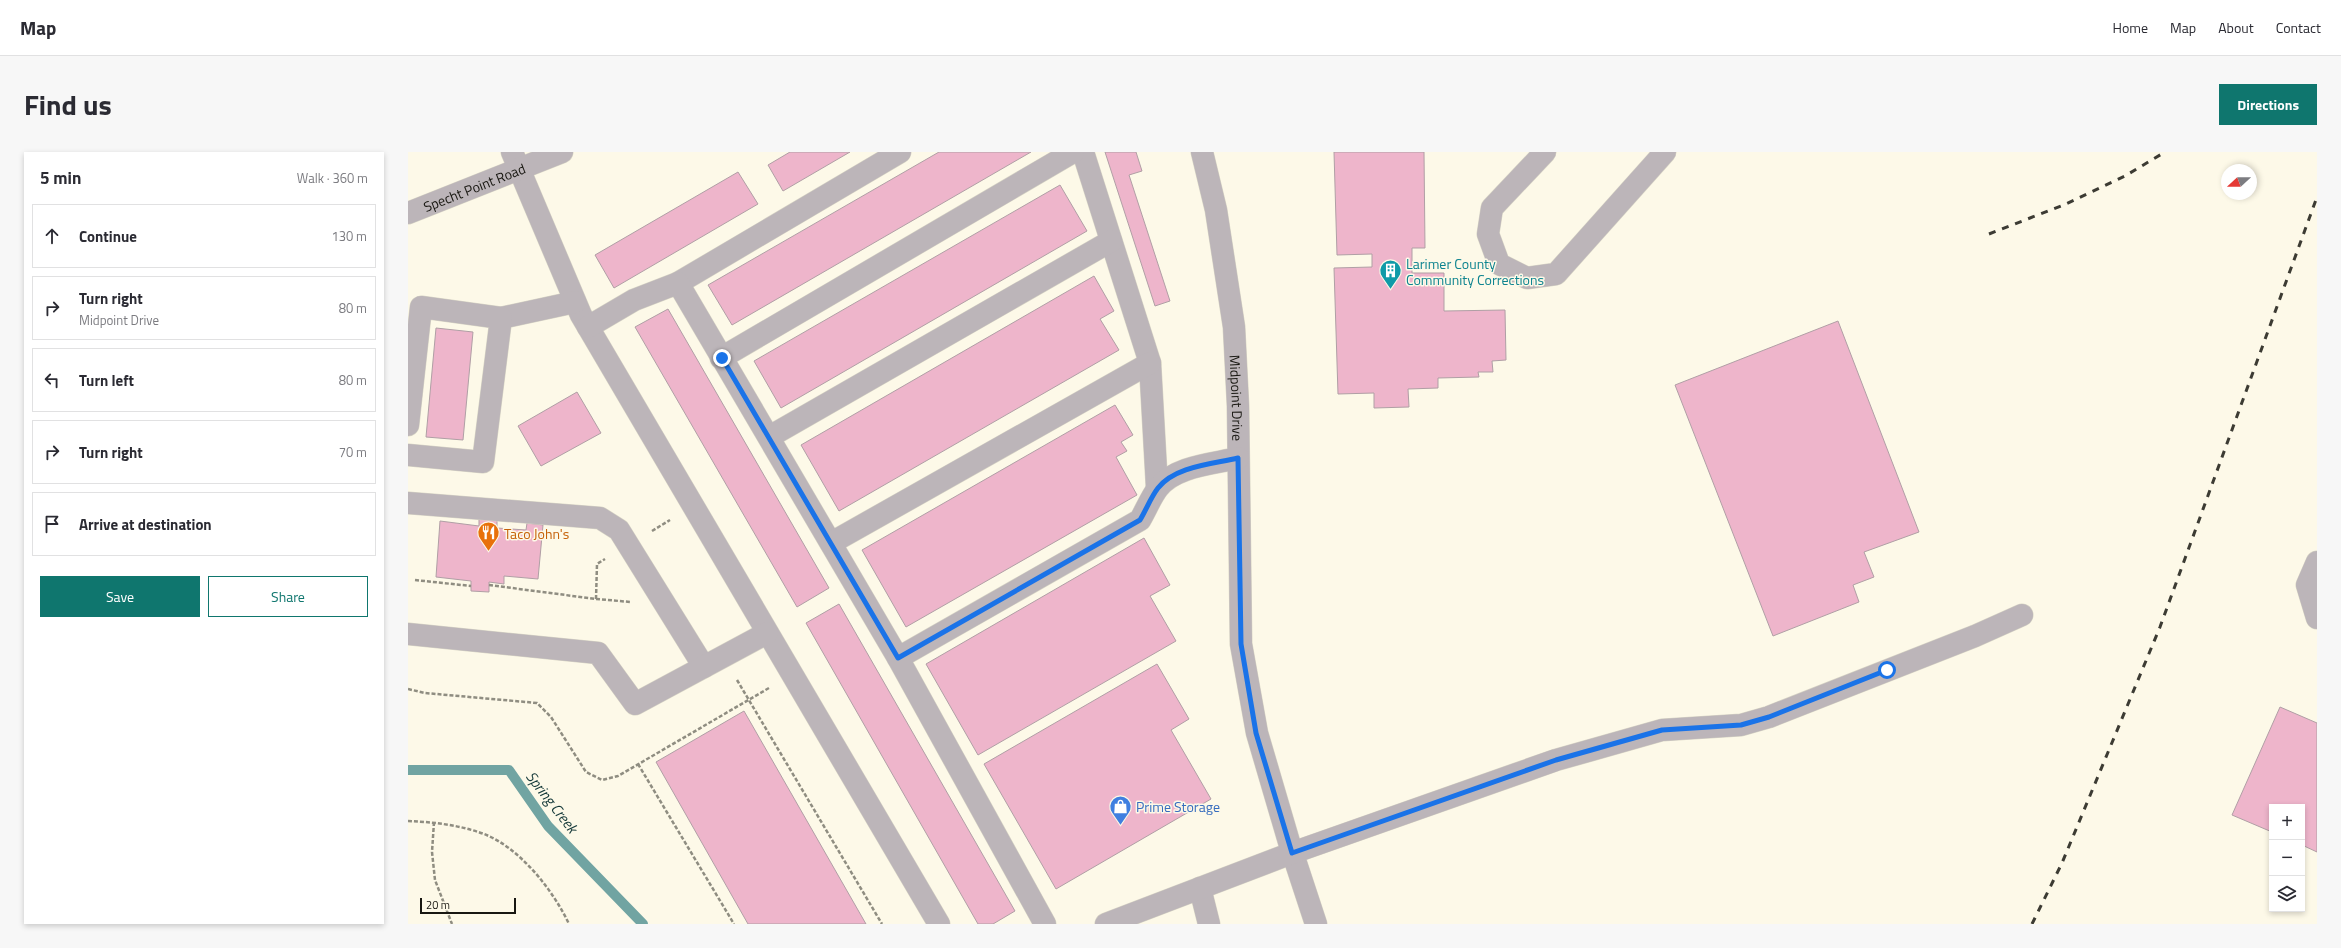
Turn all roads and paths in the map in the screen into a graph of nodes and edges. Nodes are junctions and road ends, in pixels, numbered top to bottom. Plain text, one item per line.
1 (562, 152) edge
2 (900, 152) edge
3 (1073, 152) edge
4 (1083, 152) edge
5 (1202, 152) edge
6 (1545, 152) edge
7 (1665, 152) edge
8 (516, 161) edge
9 (408, 213) edge
10 (1111, 241) junction
11 (678, 283) junction
12 (575, 302) junction
13 (502, 318) junction
14 (588, 327) junction
15 (722, 358) junction
16 (1150, 363) junction
17 (408, 425) edge
18 (769, 437) junction
19 (408, 455) edge
20 (1238, 458) junction
21 (1158, 488) junction
22 (408, 503) edge
23 (673, 518) dead end
24 (647, 534) dead end
25 (831, 544) junction
26 (611, 556) dead end
27 (2317, 562) edge
28 (415, 580) dead end
29 (489, 585) dead end
30 (471, 586) dead end
31 (596, 599) junction
32 (631, 602) dead end
33 (2022, 615) dead end
34 (2317, 618) edge
35 (767, 633) junction
36 (408, 634) edge
37 (898, 658) junction
38 (704, 667) junction
39 (735, 676) dead end
40 (776, 684) dead end
41 (408, 689) edge
42 (749, 699) junction
43 (638, 764) junction
44 (408, 821) edge
45 (434, 822) junction
46 (1292, 853) junction
47 (1200, 888) junction
48 (452, 924) edge
49 (569, 924) edge
50 (734, 924) edge
51 (882, 924) edge
52 (939, 924) edge
53 (1045, 924) edge
54 (1106, 924) edge
55 (1209, 924) edge
56 (1316, 924) edge

1 - 8 street, Specht Point Road
2 - 11 street
3 - 15 street
4 - 10 street
5 - 20 street, Midpoint Drive
6 - 7 street
8 - 9 street, Specht Point Road
8 - 12 street
10 - 16 street
10 - 18 street
11 - 14 street
11 - 15 street
12 - 13 street
12 - 14 street
13 - 17 street
13 - 19 street
14 - 35 street
15 - 18 street
16 - 21 street
16 - 25 street
18 - 25 street
20 - 21 street
20 - 46 street, Midpoint Drive
21 - 37 street
22 - 38 street
23 - 24 path
25 - 37 street
26 - 31 path
27 - 34 street
28 - 30 path
29 - 31 path
31 - 32 path
33 - 46 street
35 - 38 street
35 - 52 street
36 - 38 street
37 - 53 street
39 - 42 path
40 - 42 path
41 - 43 path
42 - 43 path
42 - 51 path
43 - 50 path
44 - 45 path
45 - 48 path
45 - 49 path
46 - 47 street
46 - 56 street, Midpoint Drive
47 - 54 street
47 - 55 street

